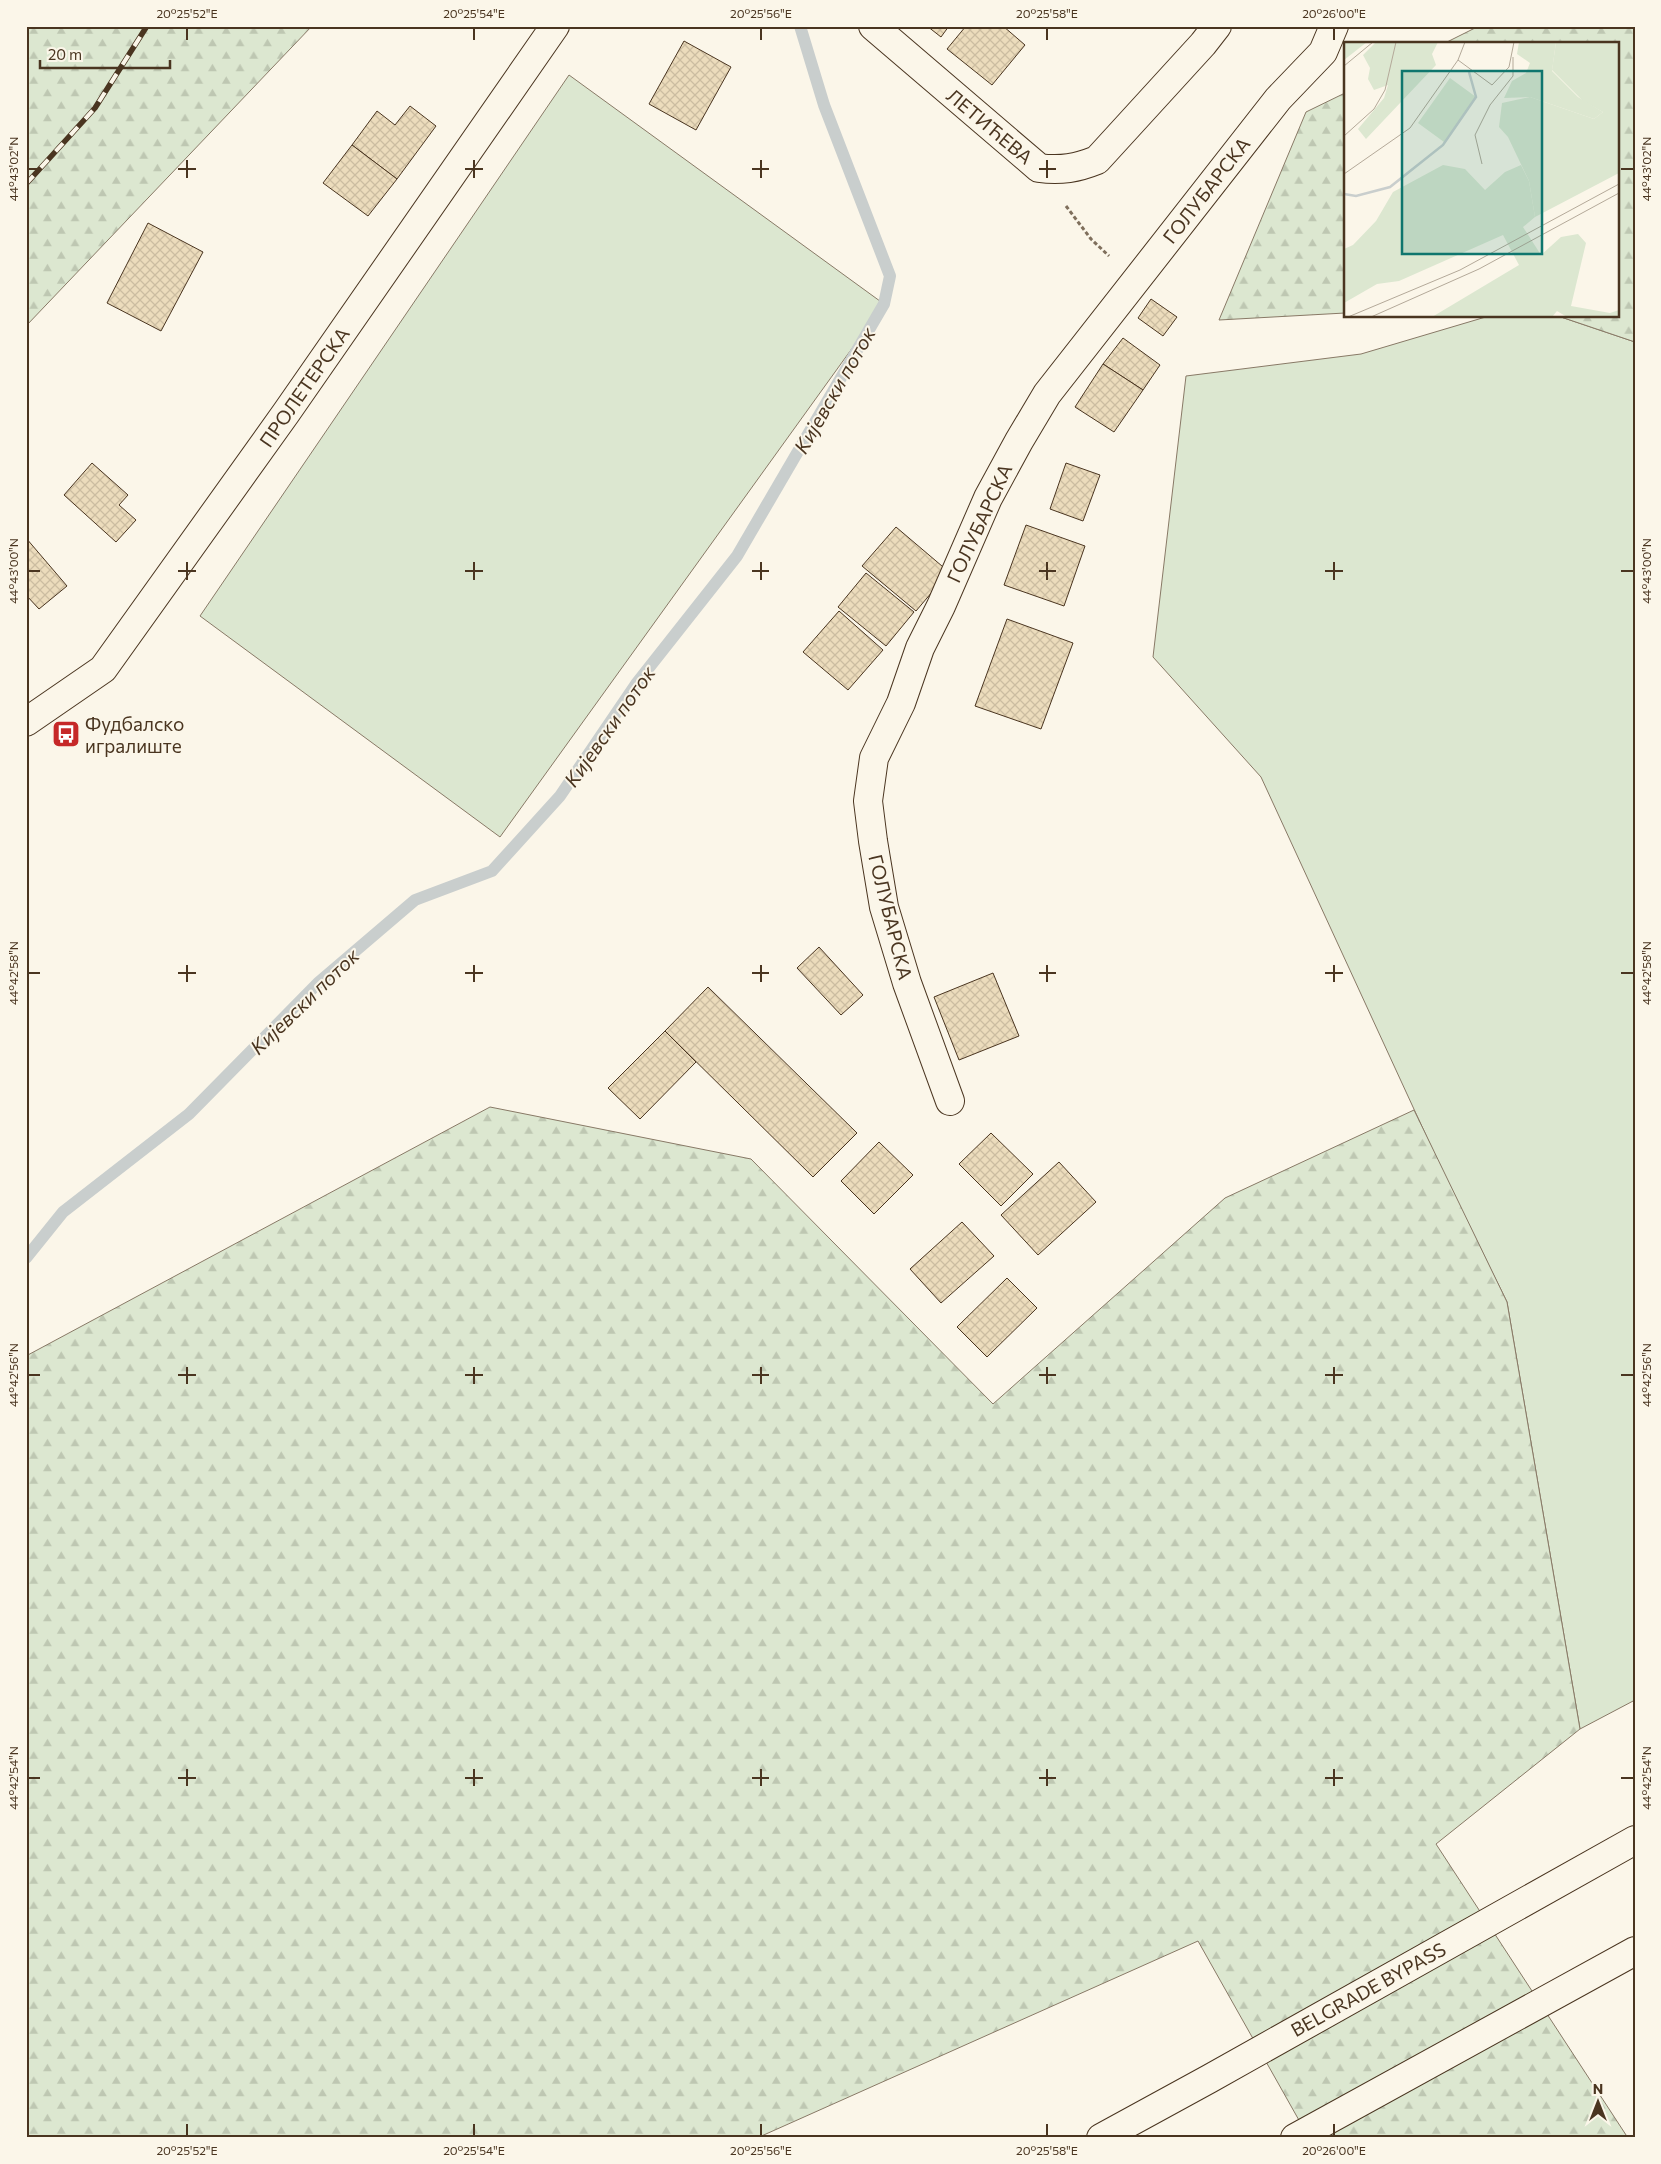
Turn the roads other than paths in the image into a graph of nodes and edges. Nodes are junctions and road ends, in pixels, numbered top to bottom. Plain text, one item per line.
1 (555, 26) edge
2 (873, 26) edge
3 (1217, 26) edge
4 (1334, 26) edge
5 (26, 722) edge
6 (950, 1102) dead end
7 (1625, 1845) edge
8 (1632, 1953) edge
9 (1101, 2138) edge
10 (1295, 2138) edge

1 - 5 main road, ПРОЛЕТЕРСКА
2 - 3 main road, ЛЕТИЋЕВА
4 - 6 main road, ГОЛУБАРСКА
7 - 9 main road, BELGRADE BYPASS
8 - 10 main road

